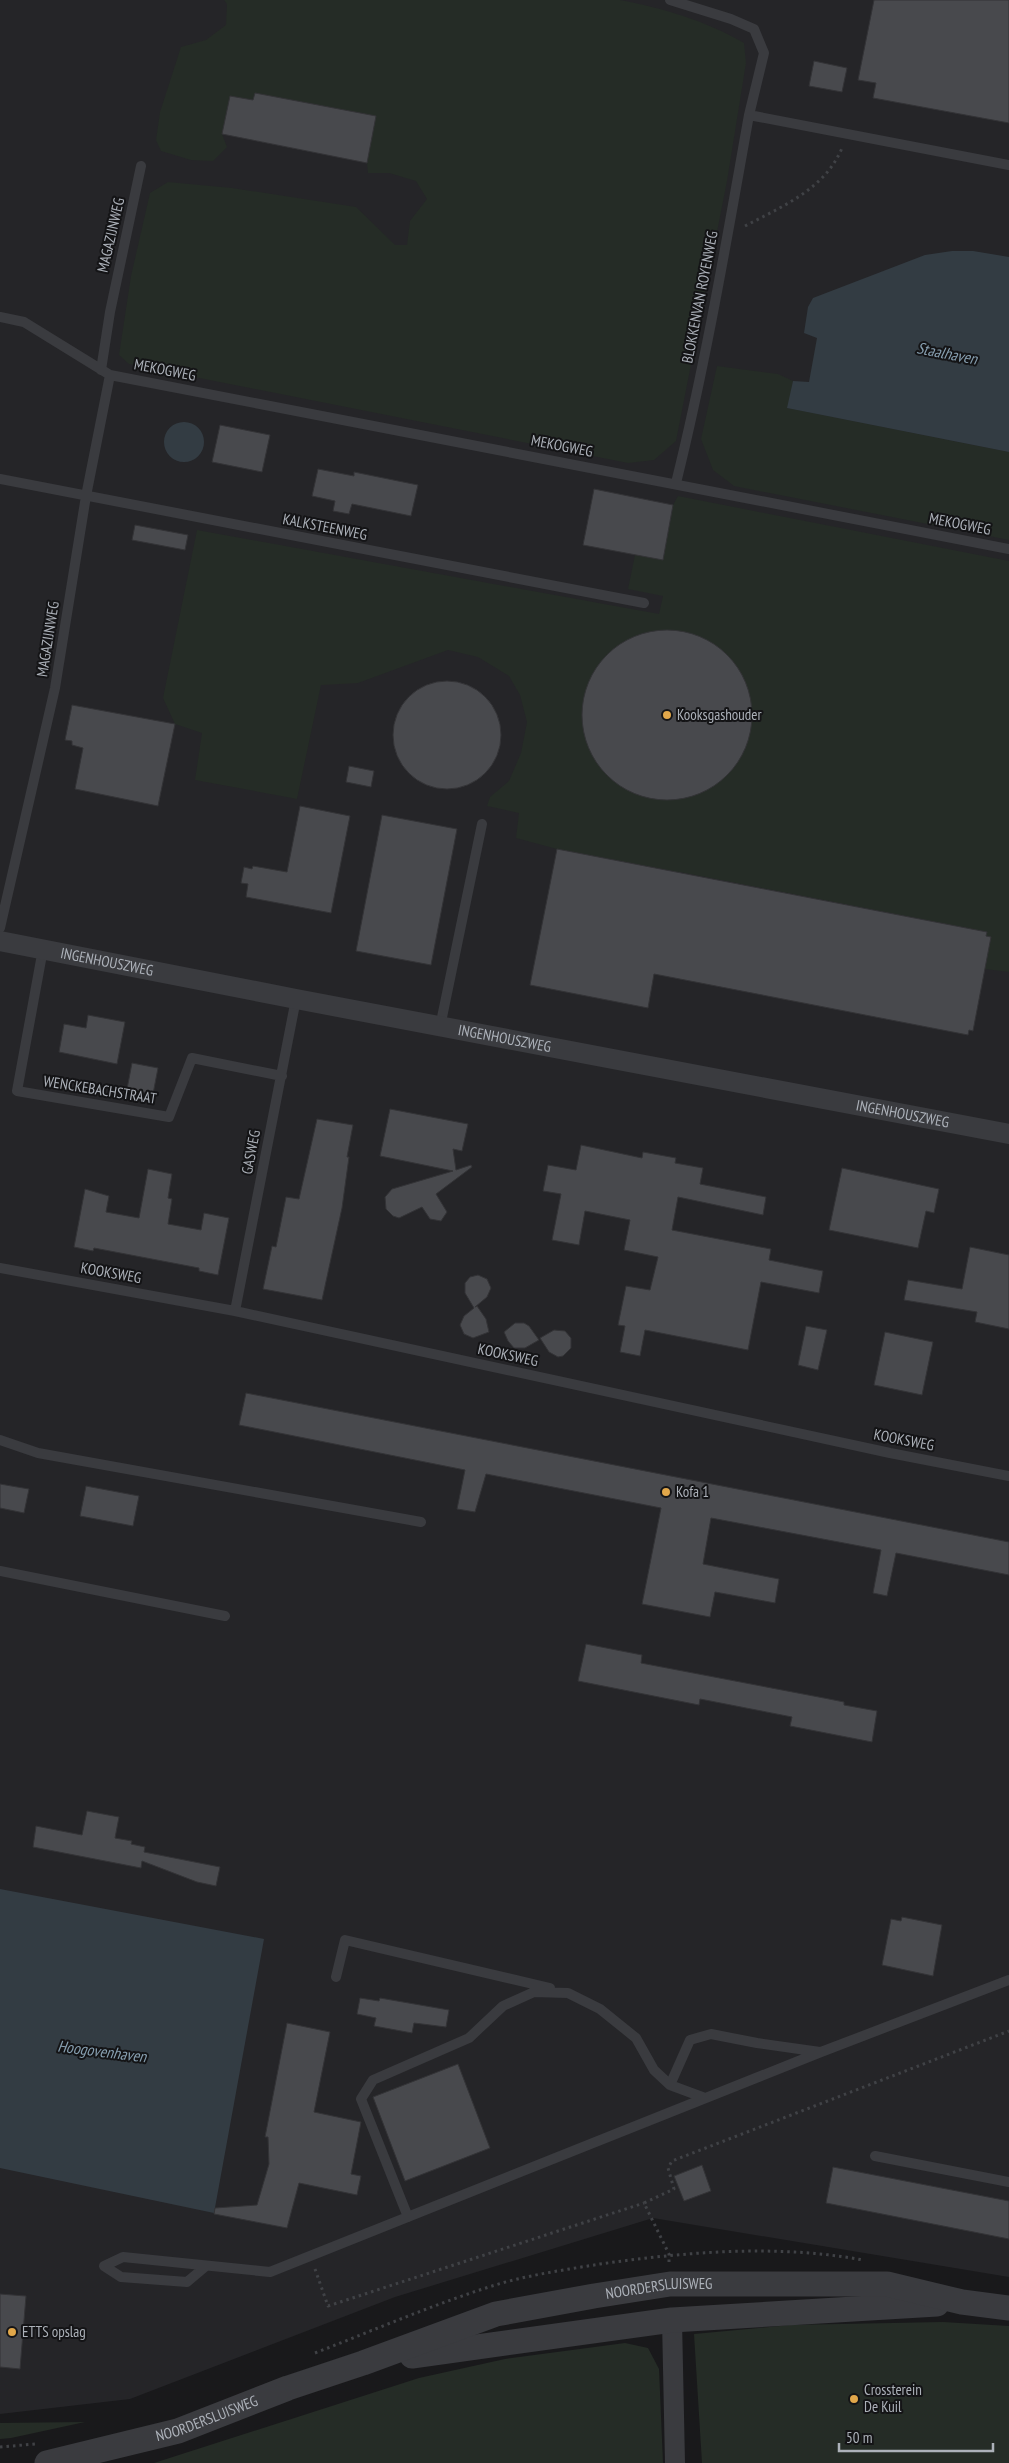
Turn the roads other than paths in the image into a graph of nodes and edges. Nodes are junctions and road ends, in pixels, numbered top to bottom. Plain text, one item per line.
1 (670, 0) edge
2 (749, 115) junction
3 (1009, 165) edge
4 (141, 166) dead end
5 (0, 317) edge
6 (106, 372) junction
7 (0, 479) edge
8 (676, 483) junction
9 (86, 496) junction
10 (1009, 549) edge
11 (644, 603) dead end
12 (482, 824) dead end
13 (0, 928) edge
14 (0, 940) edge
15 (43, 949) junction
16 (296, 999) junction
17 (440, 1026) junction
18 (282, 1076) junction
19 (1009, 1134) edge
20 (0, 1268) edge
21 (235, 1311) junction
22 (0, 1440) edge
23 (1009, 1476) edge
24 (421, 1522) dead end
25 (0, 1571) edge
26 (226, 1616) dead end
27 (336, 1977) dead end
28 (1009, 1980) edge
29 (568, 1992) junction
30 (820, 2052) junction
31 (670, 2085) junction
32 (705, 2098) junction
33 (875, 2156) dead end
34 (1009, 2182) edge
35 (408, 2217) junction
36 (206, 2266) junction
37 (670, 2284) junction
38 (962, 2302) junction
39 (1009, 2308) edge
40 (672, 2320) junction
41 (363, 2363) junction
42 (48, 2463) edge
43 (674, 2463) edge

1 - 2 lane, BLOKKENVAN ROYENWEG
2 - 3 lane
2 - 8 lane, BLOKKENVAN ROYENWEG
4 - 6 lane, MAGAZIJNWEG
5 - 6 lane
6 - 8 lane, MEKOGWEG
6 - 9 lane, MAGAZIJNWEG
7 - 9 lane, KALKSTEENWEG
8 - 10 lane, MEKOGWEG
9 - 11 lane, KALKSTEENWEG
9 - 13 lane, MAGAZIJNWEG
12 - 17 lane
14 - 15 street, INGENHOUSZWEG
15 - 16 street, INGENHOUSZWEG
15 - 18 lane, WENCKEBACHSTRAAT
16 - 17 street, INGENHOUSZWEG
16 - 18 lane, GASWEG
17 - 19 street, INGENHOUSZWEG
18 - 21 lane, GASWEG
20 - 21 lane, KOOKSWEG
21 - 23 lane, KOOKSWEG
22 - 24 lane
25 - 26 lane
27 - 29 lane
28 - 30 lane
29 - 31 lane
29 - 35 lane
30 - 31 lane
30 - 32 lane
31 - 32 lane
32 - 35 lane
33 - 34 lane
35 - 36 lane
36 - 36 lane
37 - 38 street, NOORDERSLUISWEG
37 - 40 street
37 - 41 street, NOORDERSLUISWEG
38 - 39 street, NOORDERSLUISWEG
38 - 40 street, NOORDERSLUISWEG
40 - 41 street, NOORDERSLUISWEG
40 - 43 street
41 - 42 street, NOORDERSLUISWEG

